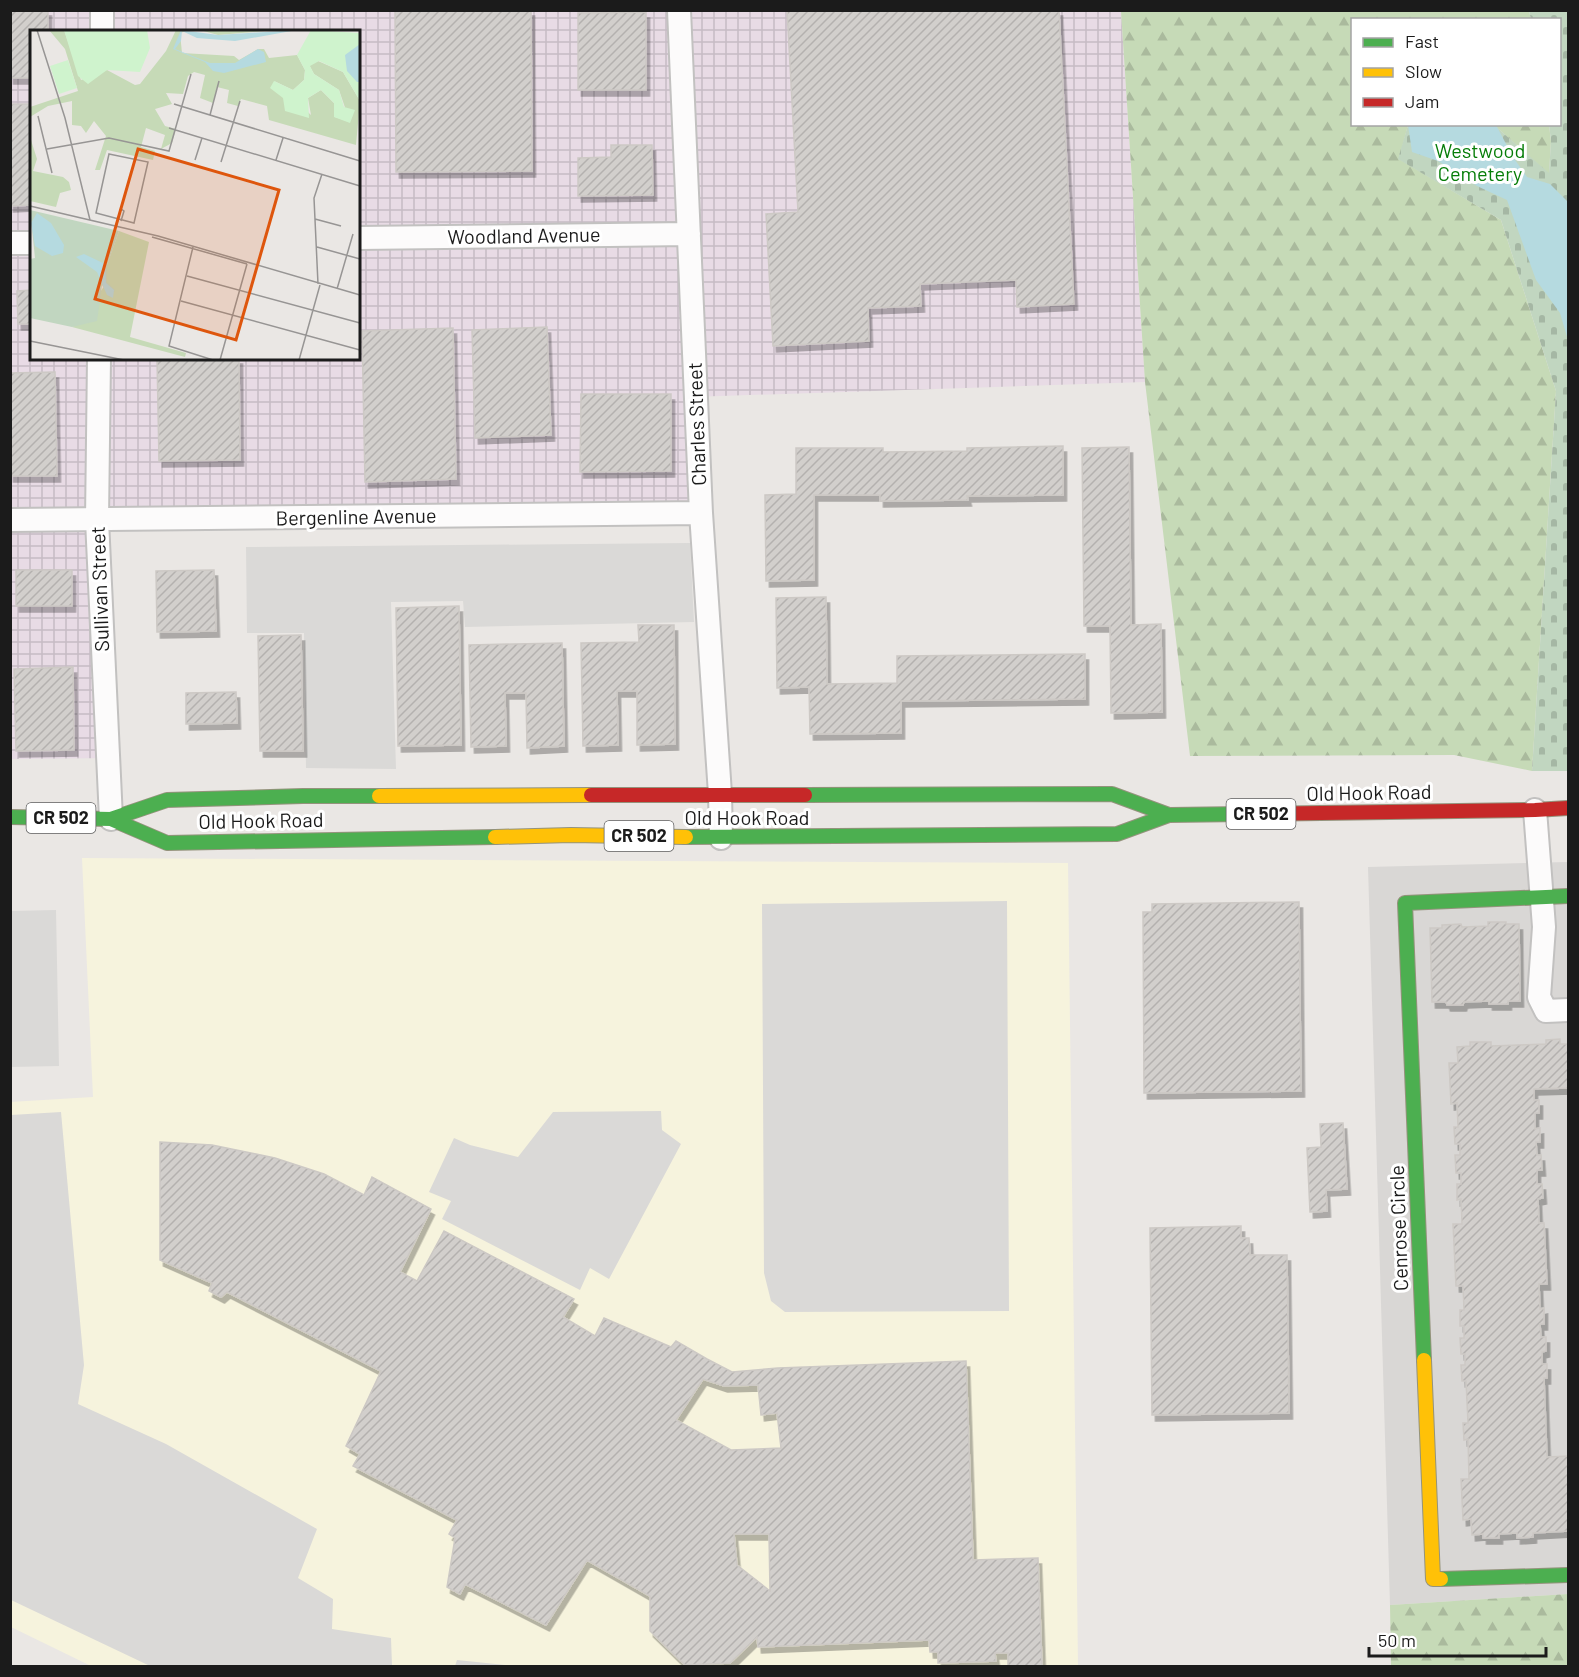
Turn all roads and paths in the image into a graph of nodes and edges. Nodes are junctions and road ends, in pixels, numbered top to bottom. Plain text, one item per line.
1 (102, 10) edge
2 (680, 10) edge
3 (102, 30) edge
4 (689, 234) junction
5 (360, 238) edge
6 (10, 243) edge
7 (30, 243) edge
8 (99, 360) edge
9 (701, 513) junction
10 (10, 520) edge
11 (97, 520) junction
12 (720, 794) junction
13 (1569, 808) edge
14 (1535, 810) junction
15 (1169, 815) junction
16 (10, 817) edge
17 (111, 819) junction
18 (721, 838) junction
19 (1569, 896) edge
20 (1542, 897) junction
21 (1569, 1010) edge
22 (1569, 1575) edge

1 - 3 street
2 - 4 street, Charles Street
4 - 5 street, Woodland Avenue
4 - 9 street, Charles Street
6 - 7 street
8 - 11 street, Sullivan Street
9 - 11 street, Bergenline Avenue
9 - 12 street, Charles Street
10 - 11 street, Bergenline Avenue
11 - 17 street, Sullivan Street
12 - 15 main road, Old Hook Road / CR 502
12 - 17 main road, Old Hook Road / CR 502
12 - 18 street, Charles Street
13 - 14 main road, Old Hook Road / CR 502
14 - 15 main road, Old Hook Road / CR 502
14 - 20 street
15 - 18 main road, Old Hook Road / CR 502
16 - 17 main road, Old Hook Road / CR 502
17 - 18 main road, Old Hook Road / CR 502
19 - 20 main road, Cenrose Circle
20 - 21 street
20 - 22 main road, Cenrose Circle

